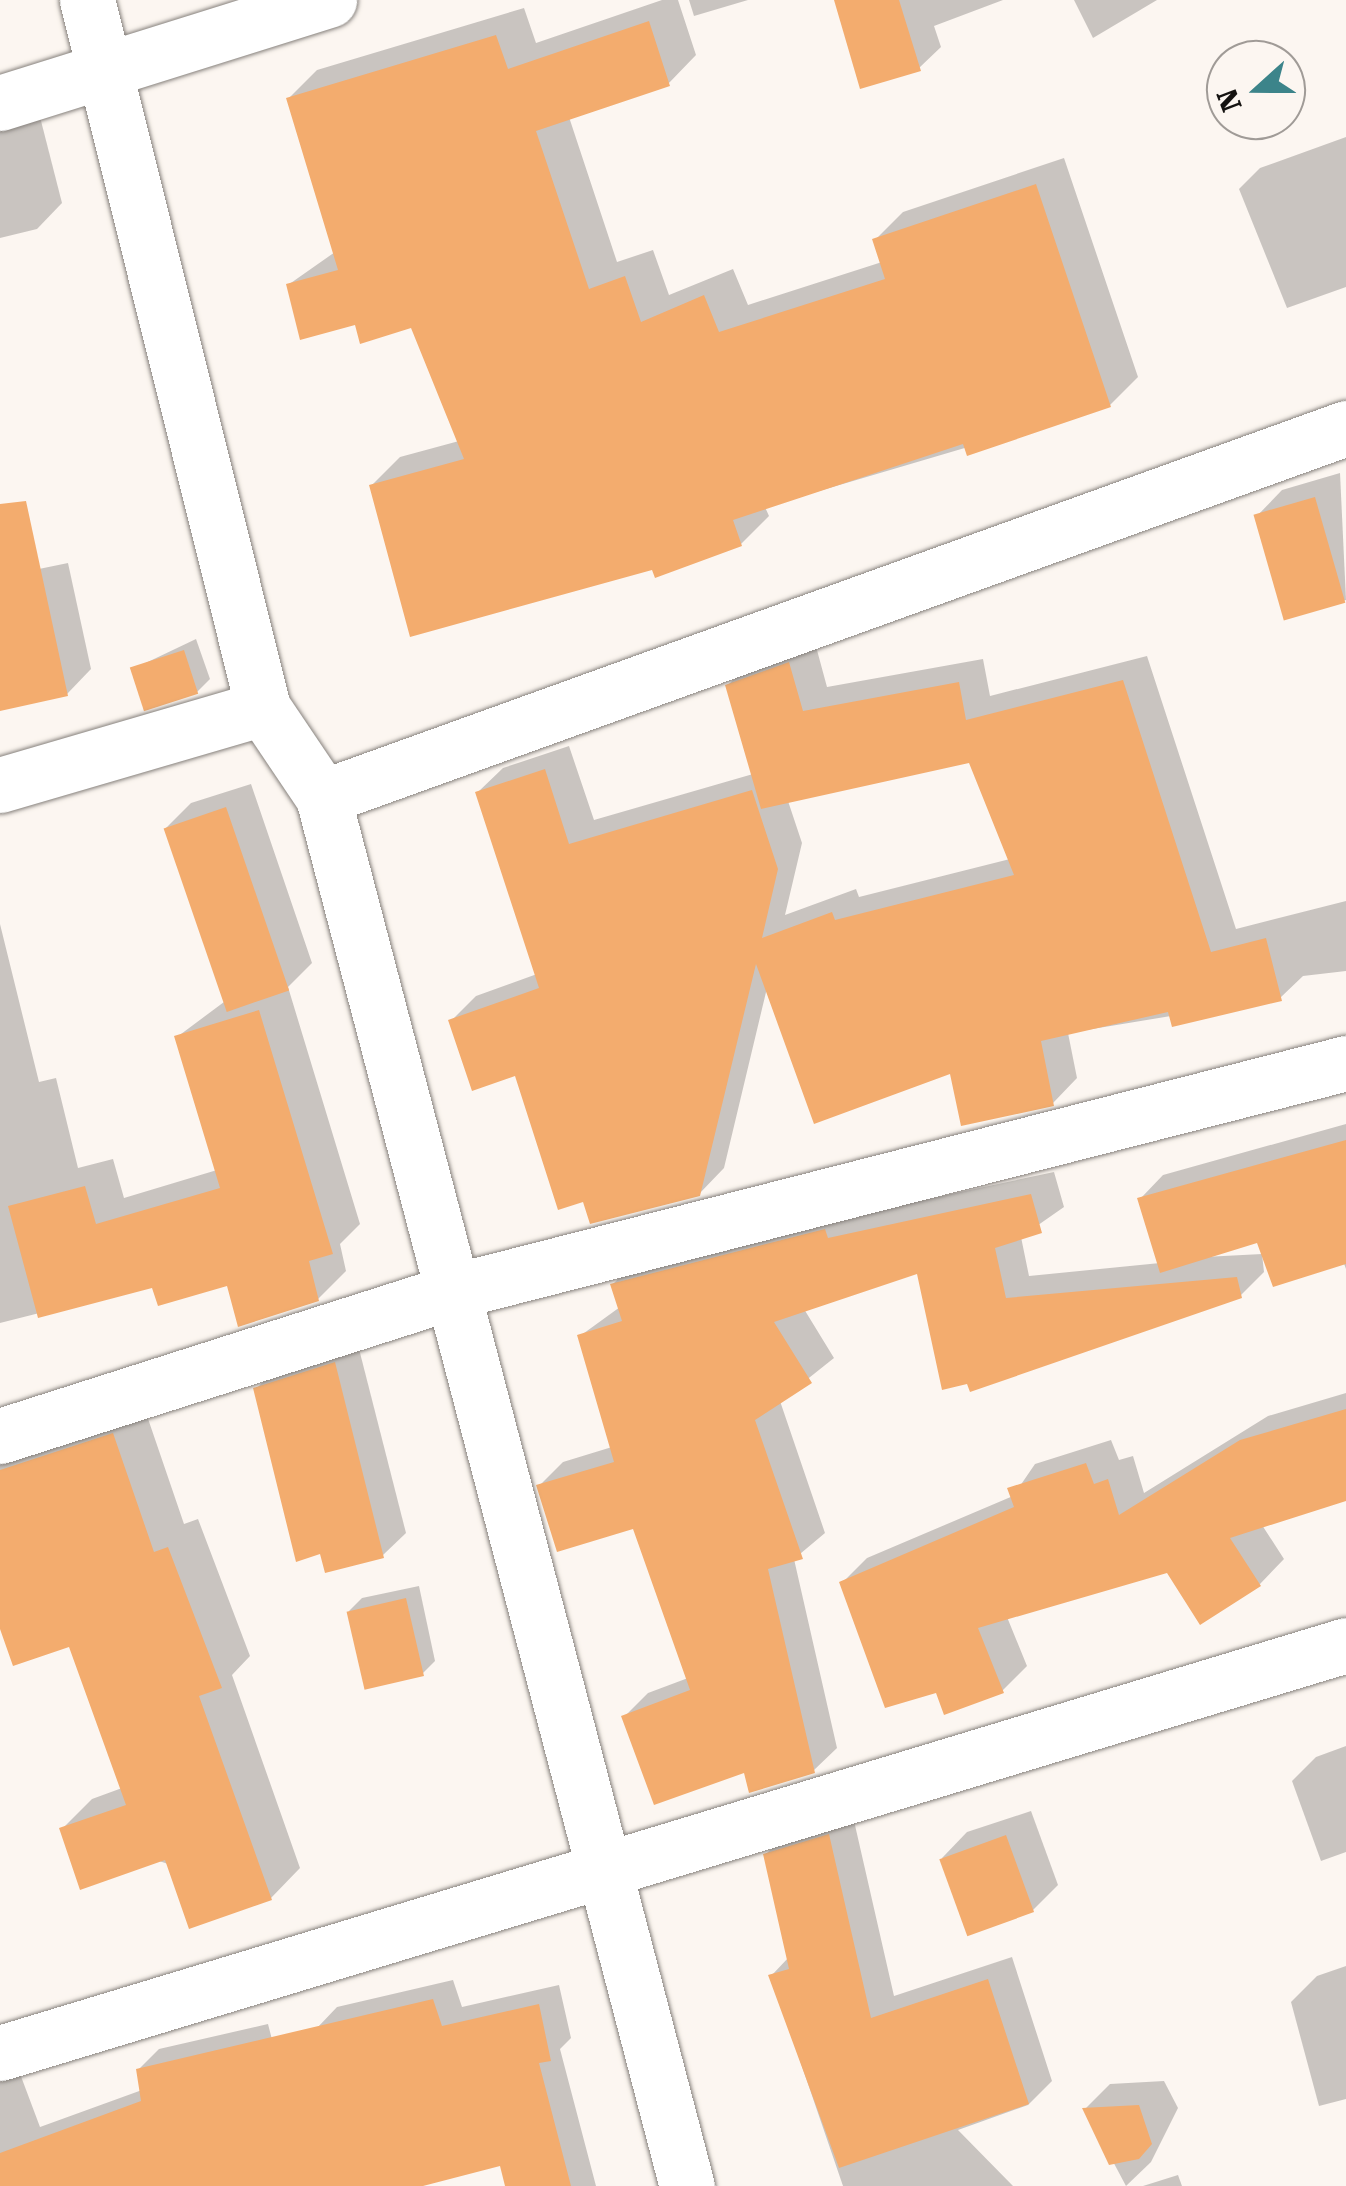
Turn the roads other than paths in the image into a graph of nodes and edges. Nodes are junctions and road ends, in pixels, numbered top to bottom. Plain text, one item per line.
1 (87, 0) edge
2 (328, 0) edge
3 (105, 72) junction
4 (0, 103) edge
5 (1346, 428) edge
6 (263, 708) junction
7 (0, 785) edge
8 (324, 798) junction
9 (1346, 1063) edge
10 (451, 1292) junction
11 (0, 1436) edge
12 (1346, 1645) edge
13 (606, 1874) junction
14 (0, 2054) edge
15 (687, 2186) edge

1 - 3 street
2 - 3 street
3 - 4 street
3 - 6 street
5 - 8 street
6 - 7 street
6 - 8 street
8 - 10 street
9 - 10 street
10 - 11 street
10 - 13 street
12 - 13 street
13 - 14 street
13 - 15 street

